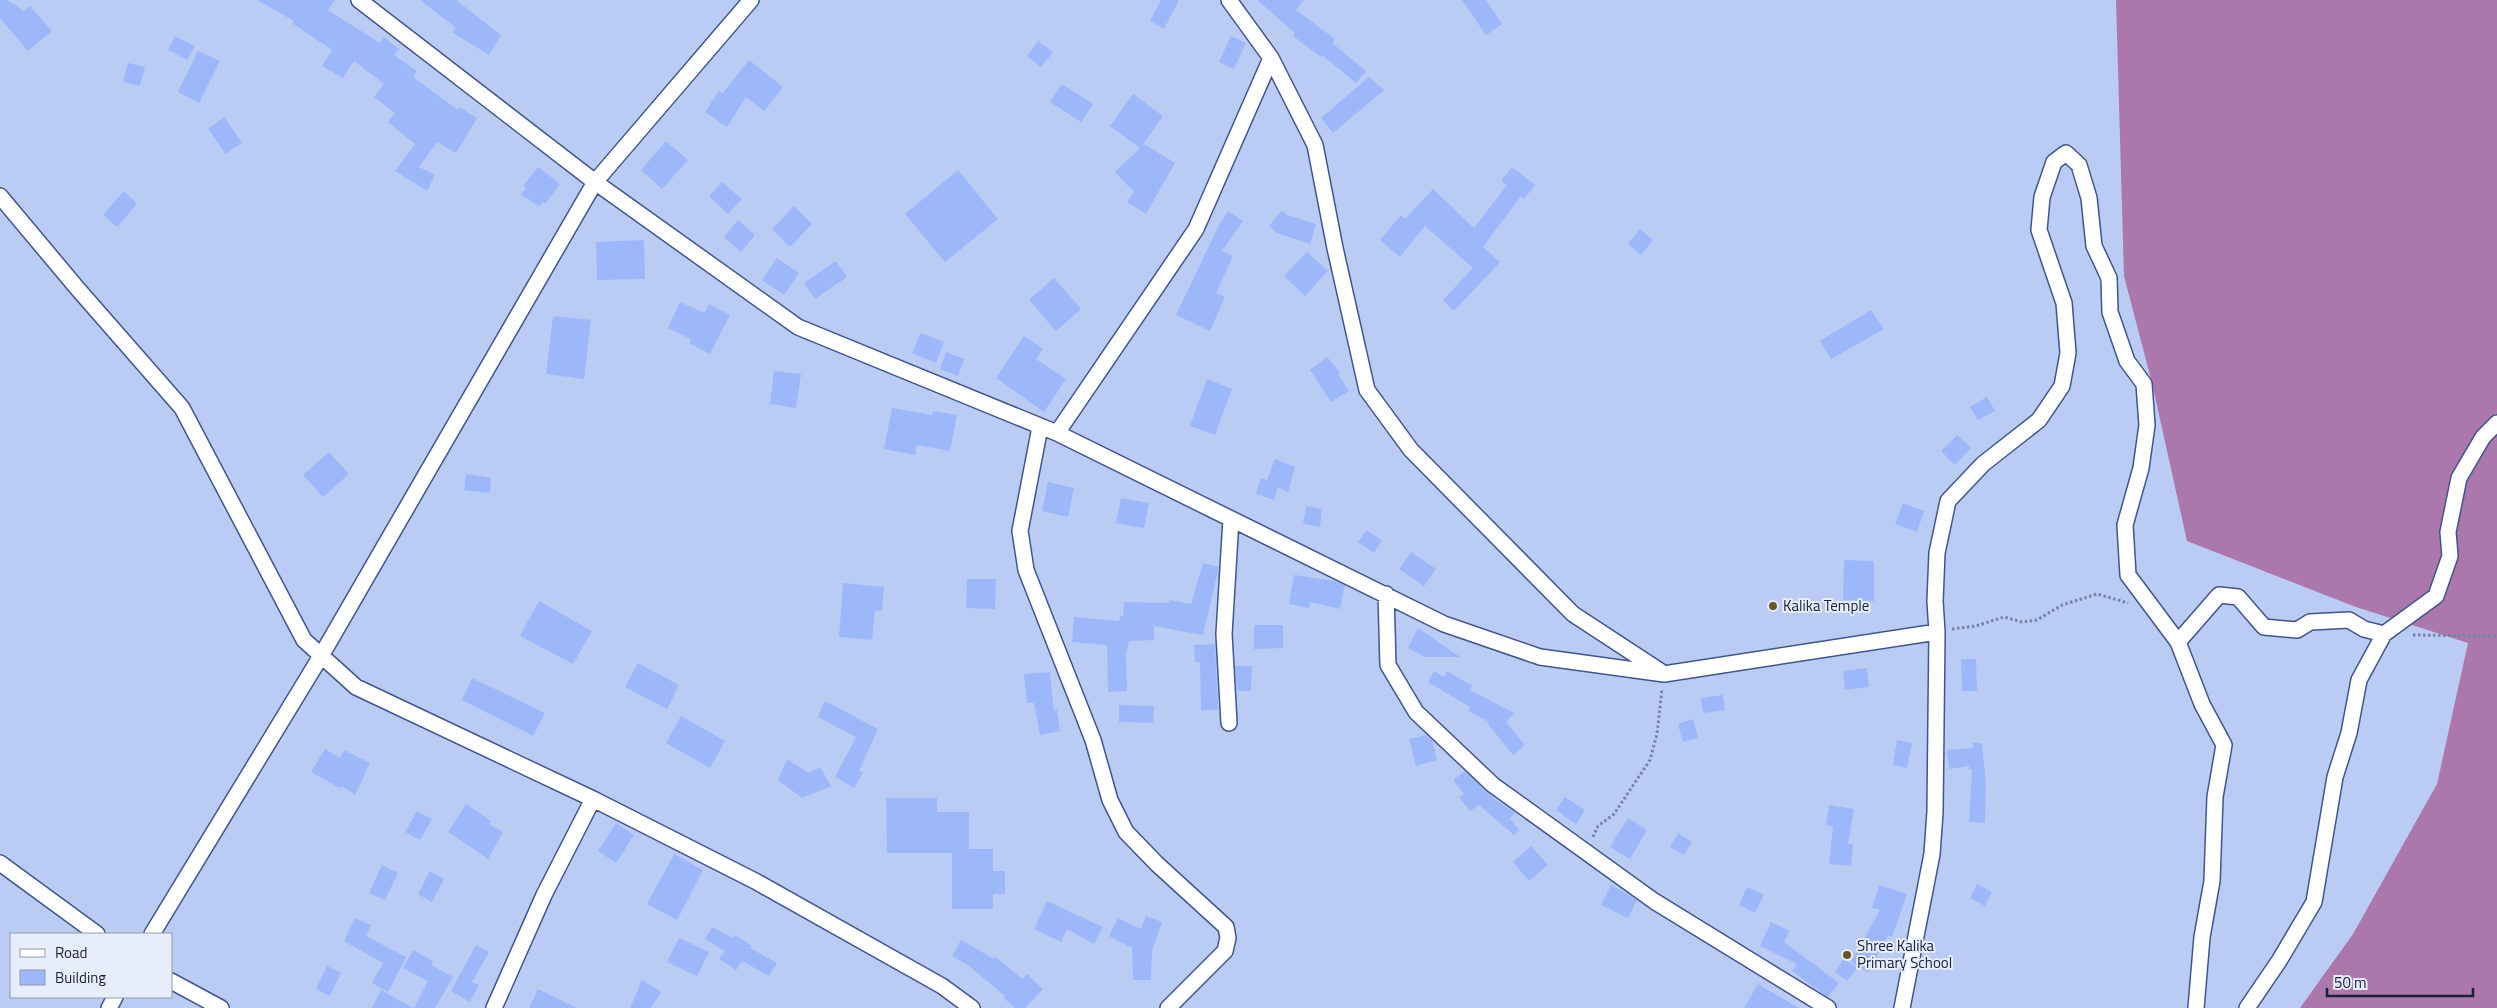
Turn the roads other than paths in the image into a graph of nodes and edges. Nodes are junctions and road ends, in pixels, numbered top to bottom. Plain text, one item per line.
1 (360, 0) edge
2 (751, 0) edge
3 (1229, 0) edge
4 (1271, 58) junction
5 (595, 182) junction
6 (0, 196) edge
7 (2497, 423) edge
8 (1040, 427) junction
9 (1057, 433) junction
10 (1231, 519) junction
11 (1386, 594) junction
12 (1937, 632) junction
13 (2384, 634) junction
14 (2178, 642) junction
15 (321, 656) junction
16 (1664, 674) junction
17 (1229, 724) dead end
18 (594, 799) junction
19 (0, 863) edge
20 (96, 933) edge
21 (153, 933) edge
22 (172, 982) edge
23 (220, 1008) edge
24 (494, 1008) edge
25 (972, 1008) edge
26 (1168, 1008) edge
27 (1828, 1008) edge
28 (1902, 1008) edge
29 (2196, 1008) edge
30 (2247, 1008) edge

1 - 5 street
2 - 5 street
3 - 4 street
4 - 9 street
4 - 16 street
5 - 8 street
5 - 15 street
6 - 15 street
7 - 13 street
8 - 9 street
8 - 26 street
9 - 10 street
10 - 11 street
10 - 17 street
11 - 16 street
11 - 27 street
12 - 14 street
12 - 16 street
12 - 28 street
13 - 14 street
13 - 30 street
14 - 29 street
15 - 18 street
15 - 21 street
18 - 24 street
18 - 25 street
19 - 20 street
22 - 23 street

